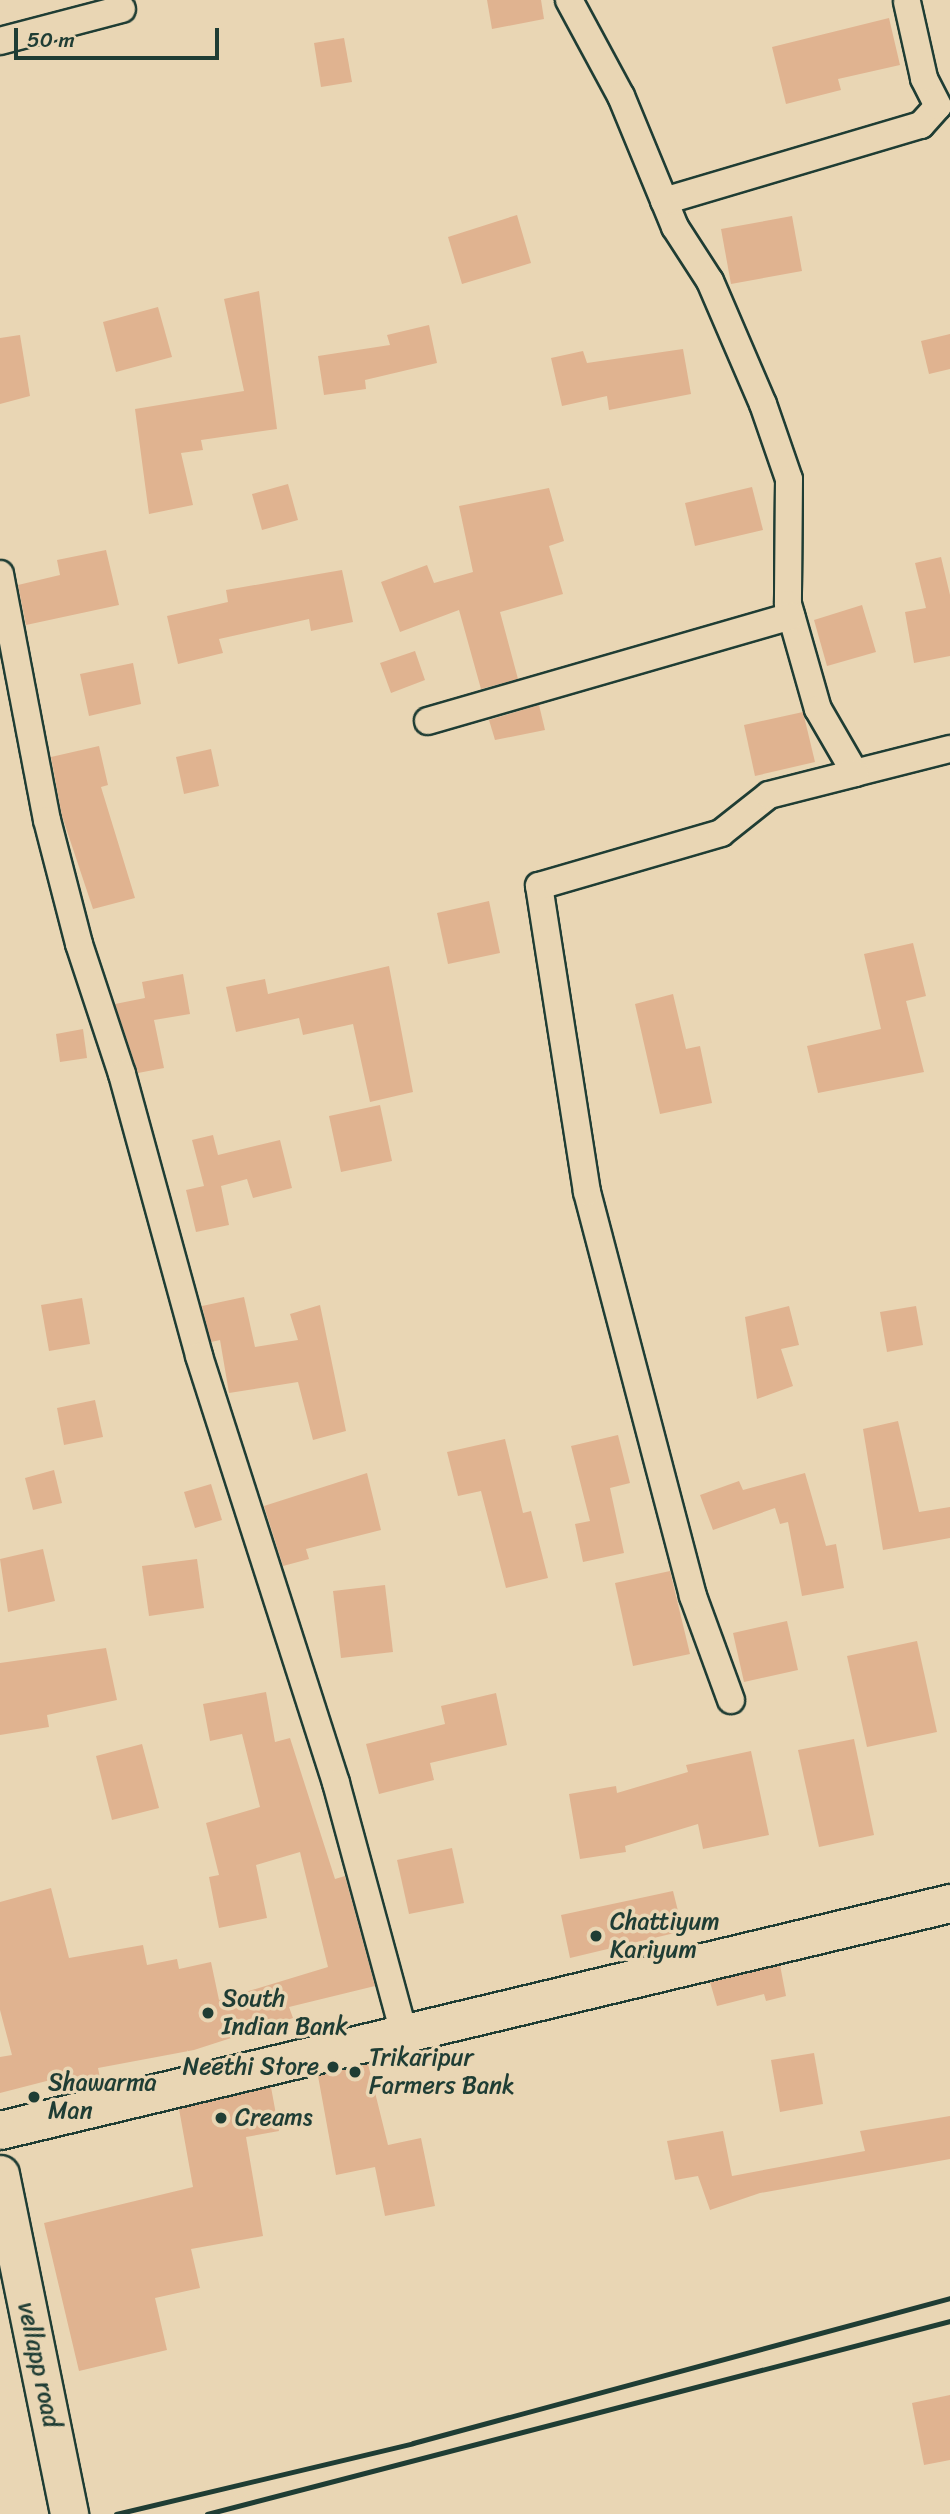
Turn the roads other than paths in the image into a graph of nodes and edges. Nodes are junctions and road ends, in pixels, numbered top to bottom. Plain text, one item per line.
1 (569, 0) edge
2 (906, 2) dead end
3 (122, 9) dead end
4 (0, 41) edge
5 (664, 201) junction
6 (0, 574) edge
7 (791, 616) junction
8 (428, 721) dead end
9 (950, 749) edge
10 (855, 773) junction
11 (731, 1700) dead end
12 (950, 1903) edge
13 (403, 2031) junction
14 (0, 2130) edge
15 (0, 2175) edge
16 (69, 2514) edge

1 - 5 street
2 - 5 street
3 - 4 street
5 - 7 street
6 - 13 street
7 - 8 street
7 - 10 street
9 - 10 street
10 - 11 street
12 - 13 main road
13 - 14 main road
15 - 16 main road, vellapp road

